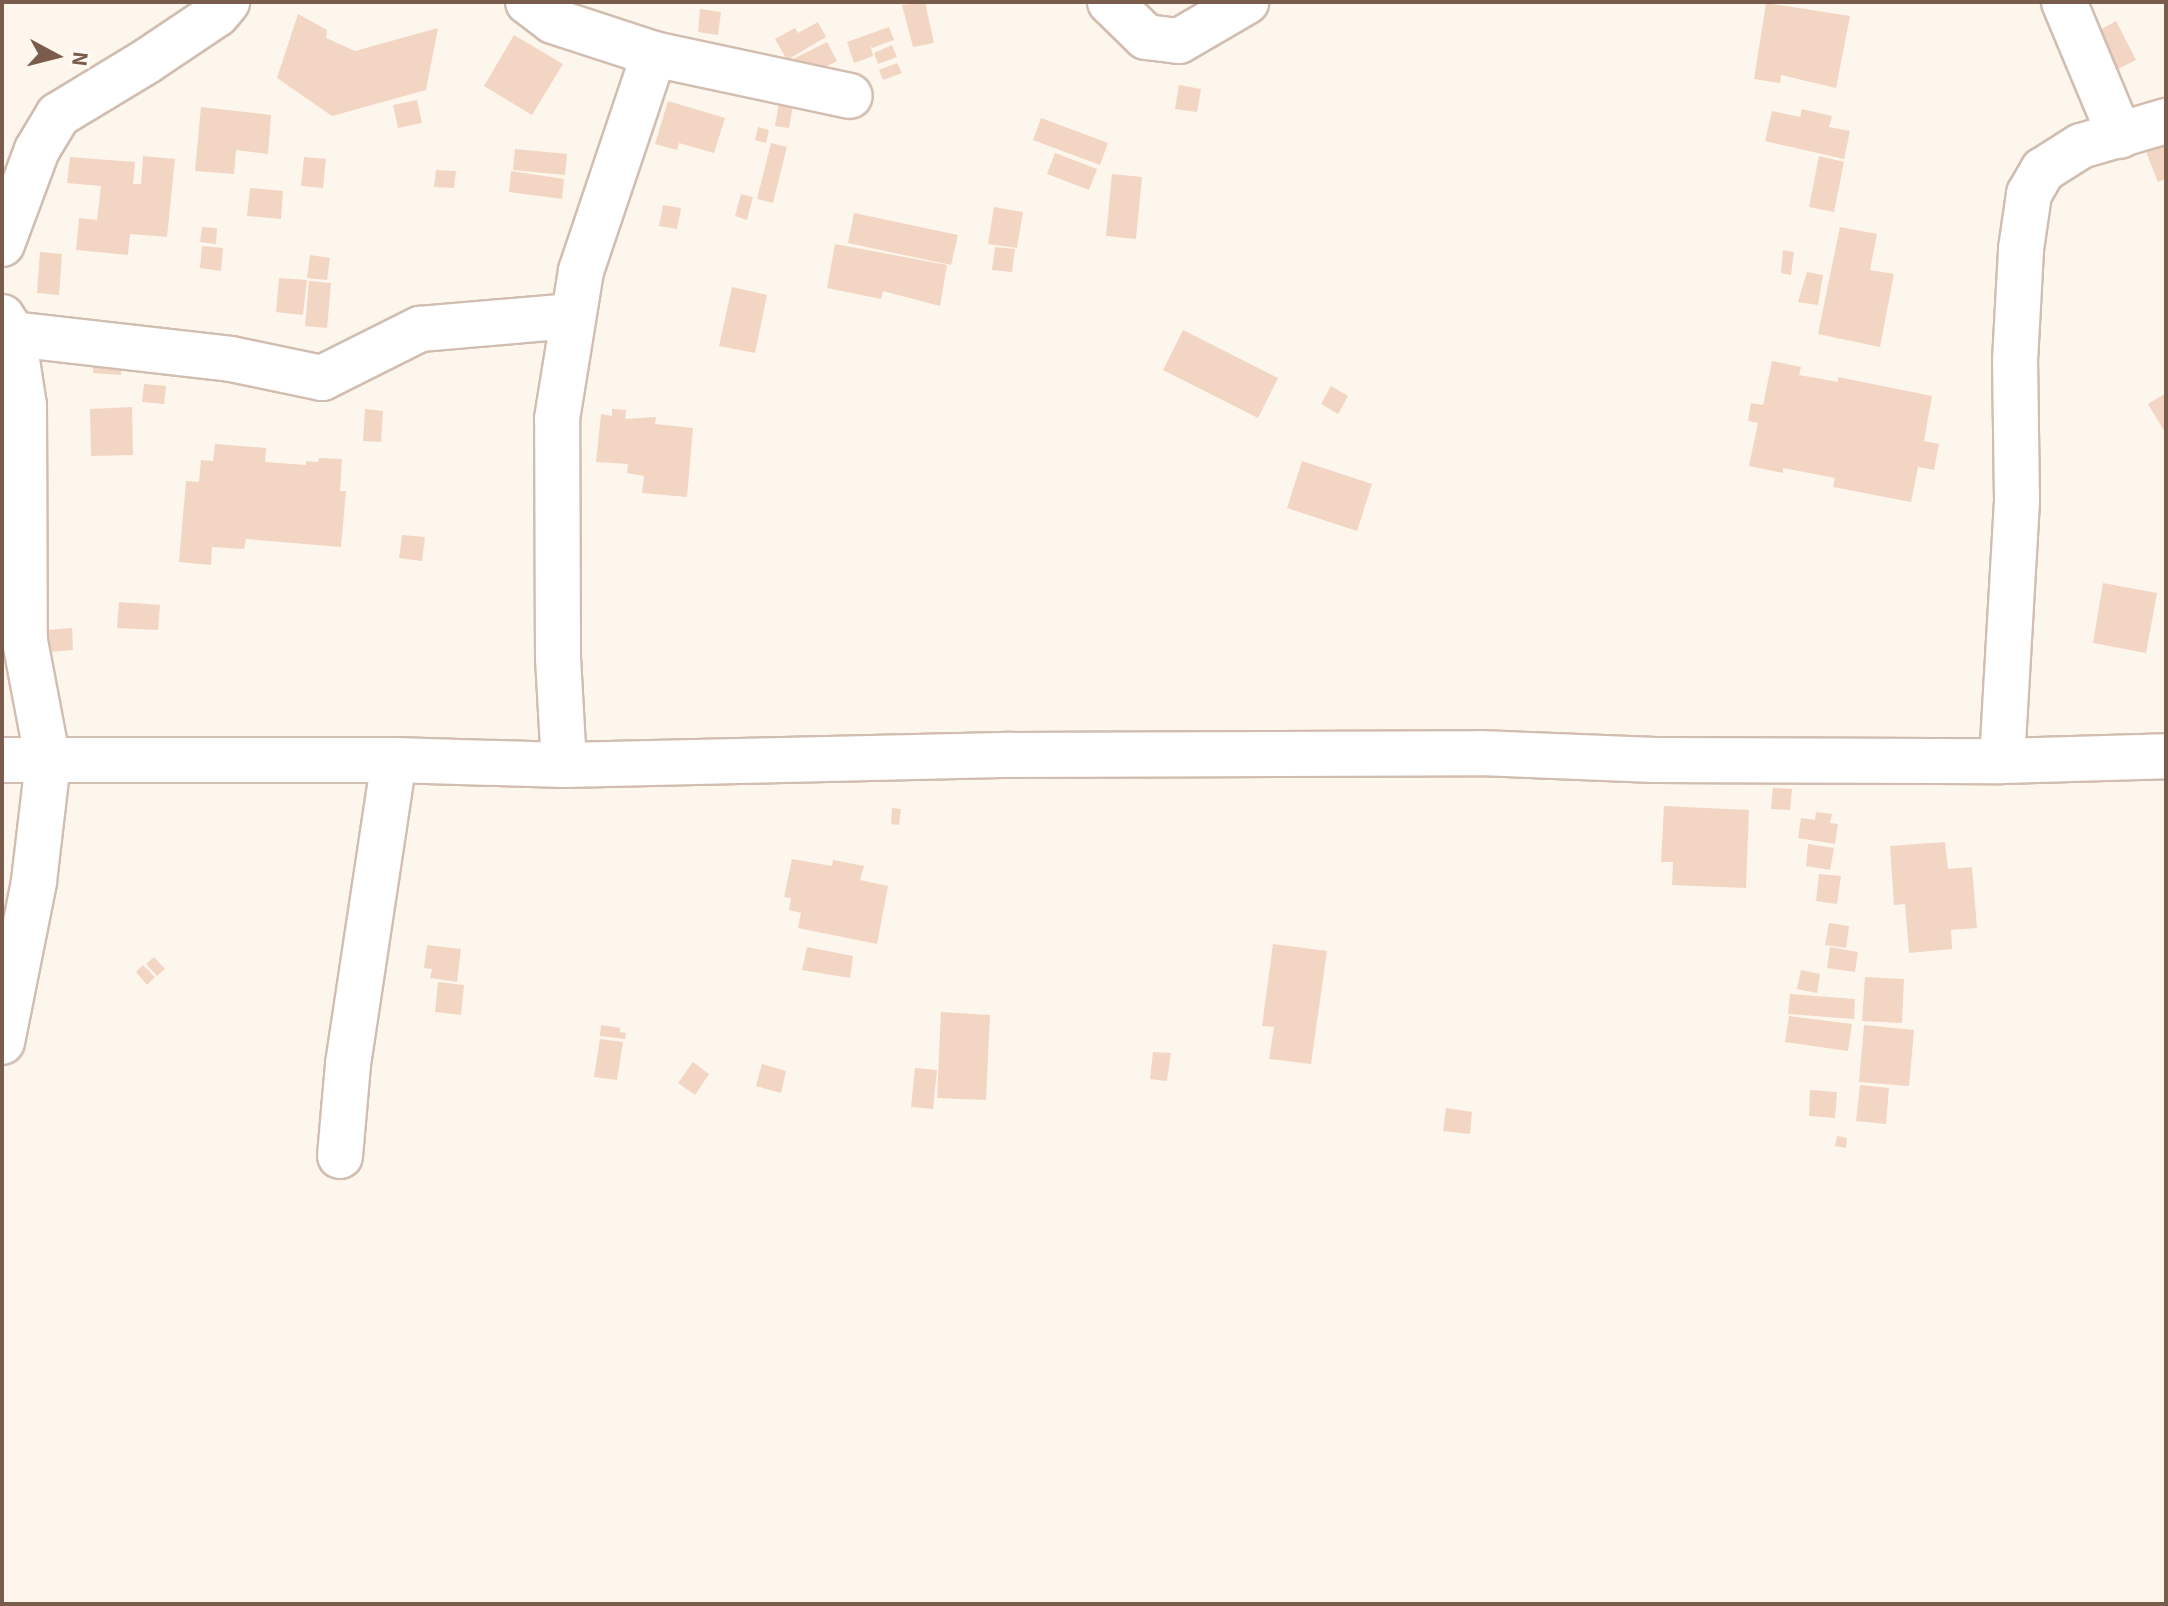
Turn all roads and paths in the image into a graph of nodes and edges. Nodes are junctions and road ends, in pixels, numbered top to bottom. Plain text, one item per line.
1 (227, 2) edge
2 (528, 2) edge
3 (1110, 2) edge
4 (1246, 2) edge
5 (2064, 2) edge
6 (654, 54) junction
7 (850, 96) dead end
8 (2166, 121) edge
9 (2120, 136) junction
10 (2, 244) edge
11 (572, 316) junction
12 (7, 325) edge
13 (2166, 756) edge
14 (2, 760) edge
15 (394, 760) junction
16 (2002, 761) junction
17 (48, 762) junction
18 (564, 765) junction
19 (2, 1042) edge
20 (340, 1156) dead end

1 - 10 street
2 - 6 street
3 - 4 street
5 - 9 street
6 - 7 street
6 - 11 street
8 - 9 street
9 - 16 street
11 - 12 street
11 - 18 street
12 - 17 street
13 - 16 street
14 - 17 street
15 - 17 street
15 - 18 street
15 - 20 street
16 - 18 street
17 - 19 street

